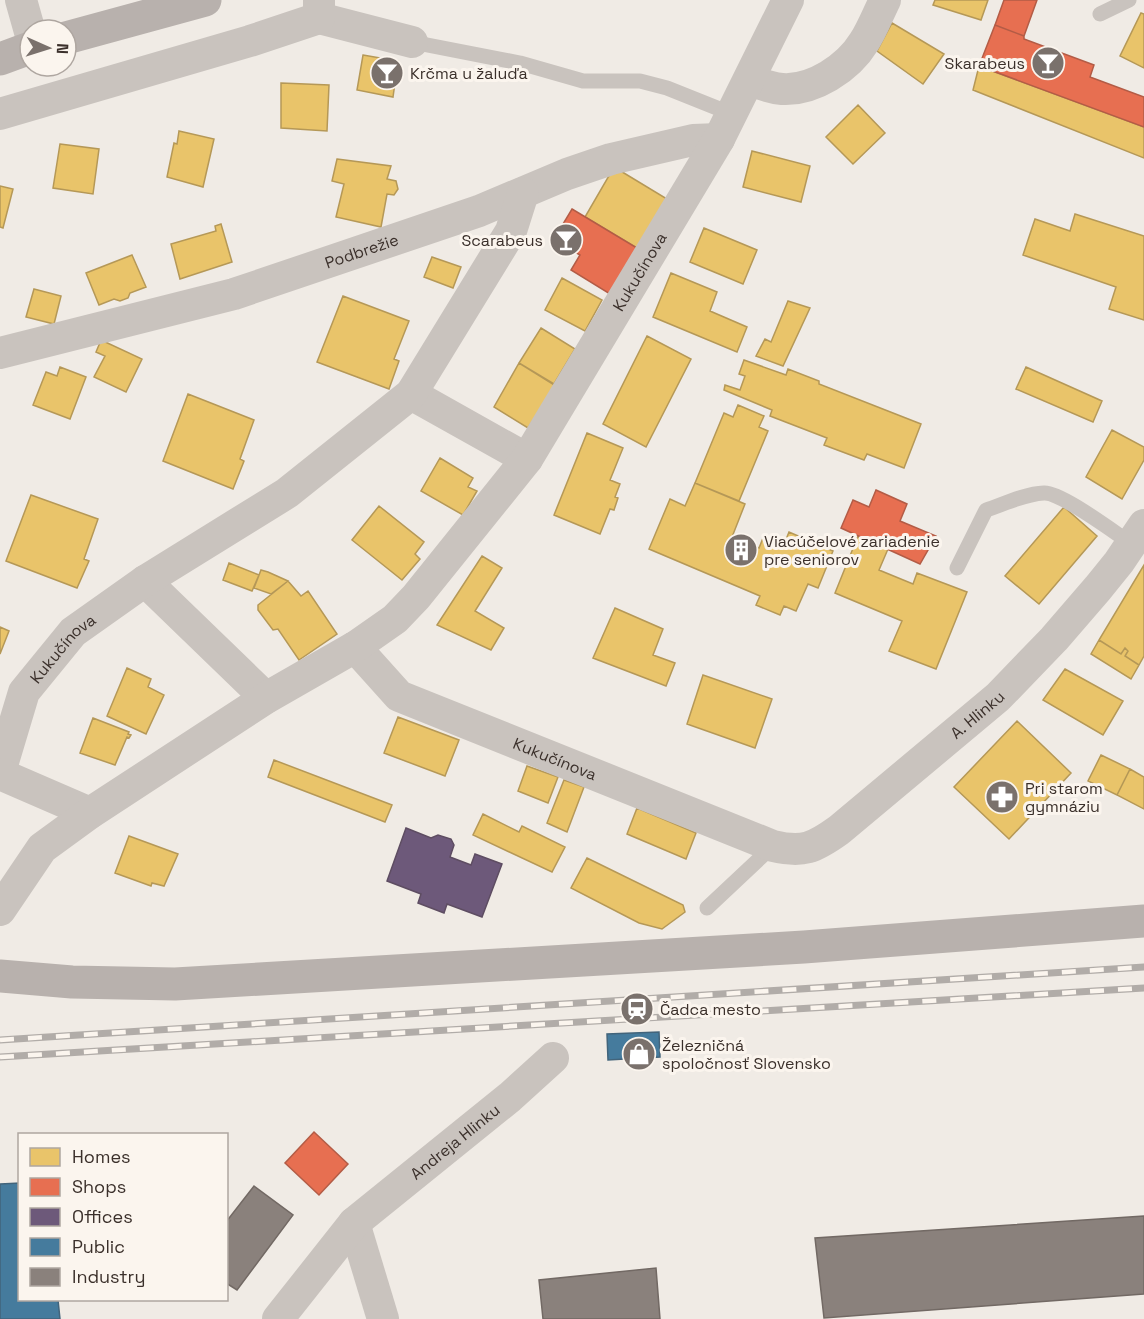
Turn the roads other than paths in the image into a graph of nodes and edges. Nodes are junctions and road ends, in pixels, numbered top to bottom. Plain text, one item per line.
1 (21, 0) edge
2 (205, 0) edge
3 (789, 0) edge
4 (885, 0) edge
5 (1129, 0) edge
6 (319, 9) edge
7 (1100, 14) dead end
8 (26, 18) edge
9 (78, 35) edge
10 (412, 42) joint
11 (18, 52) edge
12 (0, 58) edge
13 (750, 81) junction
14 (0, 114) edge
15 (725, 127) junction
16 (523, 193) junction
17 (0, 353) edge
18 (411, 394) junction
19 (527, 459) junction
20 (1138, 535) edge
21 (957, 568) dead end
22 (145, 581) junction
23 (355, 647) junction
24 (266, 698) junction
25 (0, 773) edge
26 (90, 813) junction
27 (773, 846) junction
28 (707, 908) dead end
29 (0, 910) edge
30 (1144, 921) edge
31 (0, 976) edge
32 (553, 1058) dead end
33 (354, 1223) junction
34 (278, 1319) edge
35 (383, 1319) edge

1 - 8 street
2 - 9 main road
3 - 13 street, Kukučínova
4 - 13 street
5 - 7 lane
6 - 10 street
6 - 14 street
10 - 15 lane
11 - 12 main road
13 - 15 street, Kukučínova
15 - 16 street, Podbrežie
15 - 19 street, Kukučínova
16 - 17 street, Podbrežie
16 - 18 street, Kukučínova
18 - 19 street
18 - 22 street, Kukučínova
19 - 23 street, Kukučínova
20 - 21 lane
20 - 27 street, A. Hlinku
22 - 24 street
22 - 25 street, Kukučínova
23 - 24 street, Kukučínova
23 - 27 street, Kukučínova
24 - 26 street, Kukučínova
25 - 26 street, Kukučínova
26 - 29 street, Kukučínova
27 - 28 lane
30 - 31 main road
32 - 33 street, Andreja Hlinku
33 - 34 street, Andreja Hlinku
33 - 35 street

